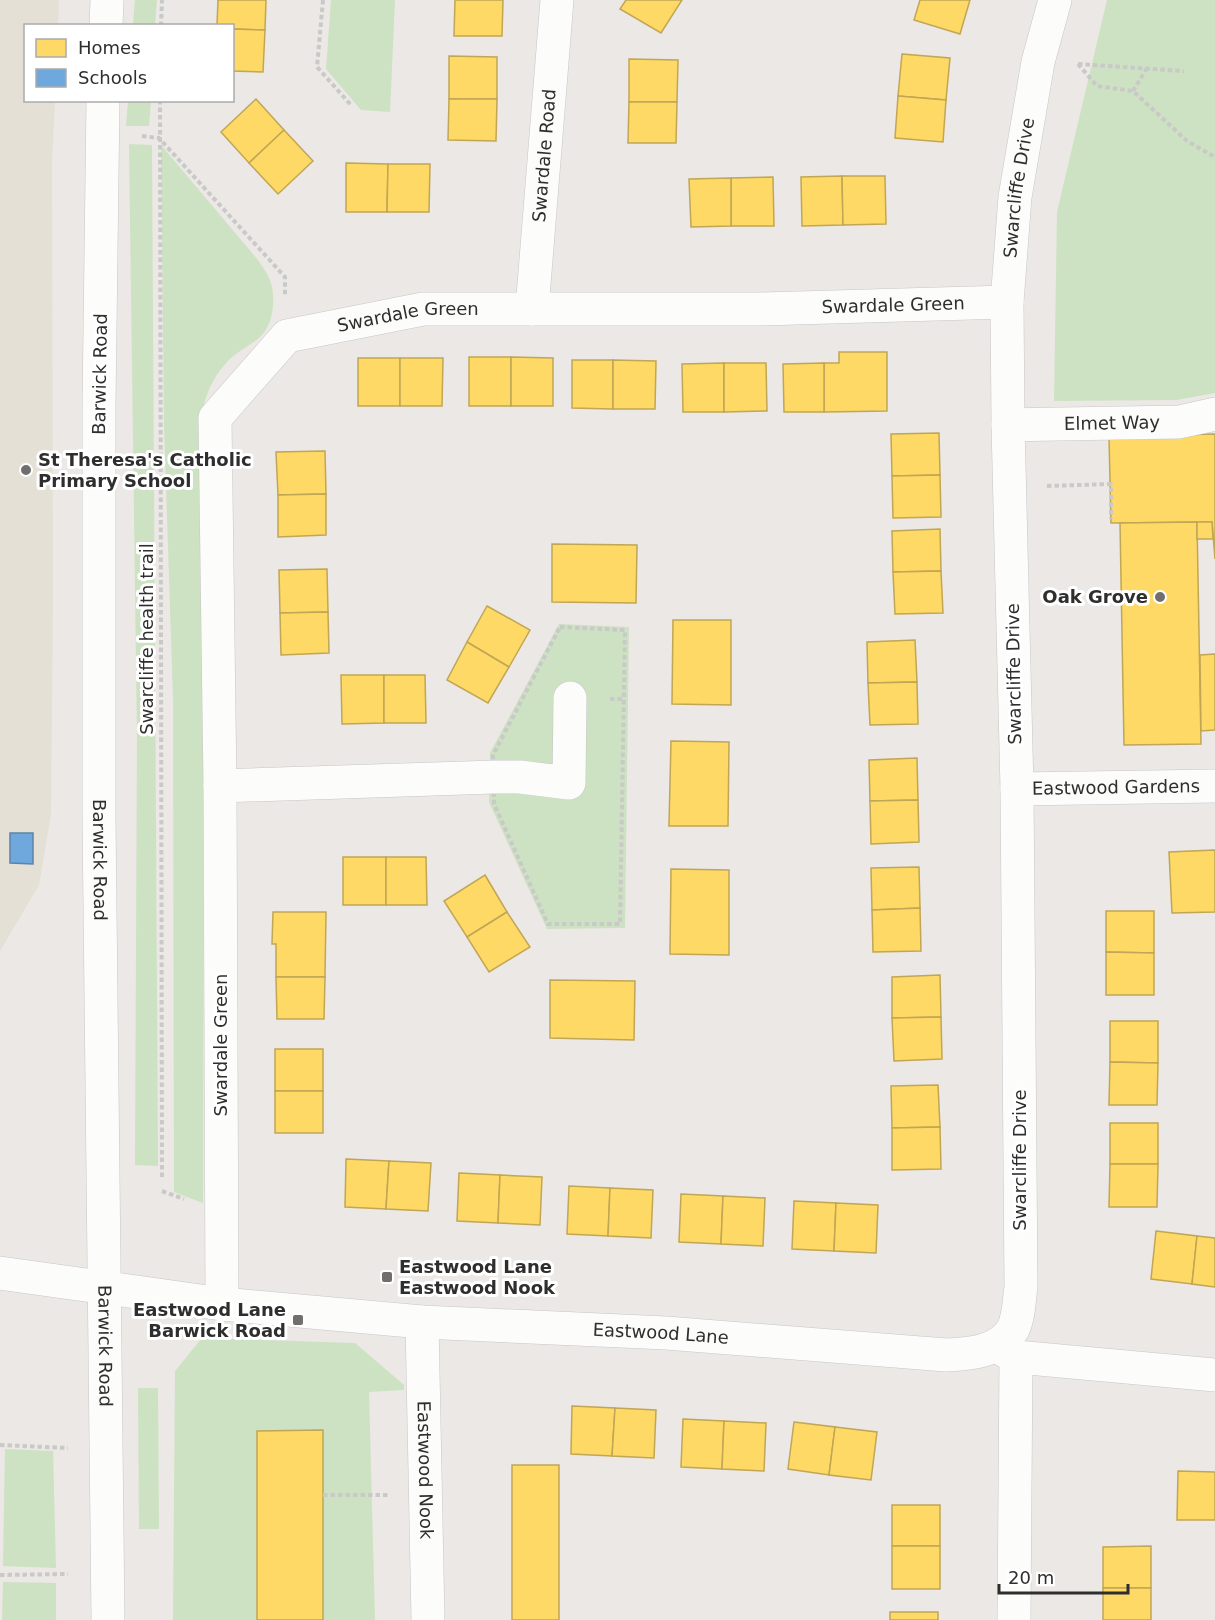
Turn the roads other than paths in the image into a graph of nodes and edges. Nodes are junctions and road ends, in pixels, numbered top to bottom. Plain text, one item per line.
1 (107, 0) edge
2 (557, 0) edge
3 (1055, 0) edge
4 (106, 24) edge
5 (103, 102) edge
6 (1007, 302) junction
7 (532, 309) junction
8 (1215, 414) edge
9 (1008, 425) junction
10 (570, 698) dead end
11 (220, 786) junction
12 (1215, 786) edge
13 (1017, 789) junction
14 (0, 1272) edge
15 (105, 1286) junction
16 (222, 1304) junction
17 (422, 1322) junction
18 (1006, 1351) junction
19 (1215, 1375) edge
20 (108, 1620) edge
21 (428, 1620) edge
22 (1014, 1620) edge

1 - 4 street
2 - 7 street, Swardale Road
3 - 6 street, Swarcliffe Drive
5 - 15 street, Barwick Road
6 - 7 street, Swardale Green
6 - 9 street, Swarcliffe Drive
7 - 11 street, Swardale Green
8 - 9 street, Elmet Way
9 - 13 street, Swarcliffe Drive
10 - 11 street
11 - 16 street, Swardale Green
12 - 13 street, Eastwood Gardens
13 - 18 street, Swarcliffe Drive
14 - 15 street, Eastwood Lane
15 - 16 street, Eastwood Lane
15 - 20 street, Barwick Road
16 - 17 street, Eastwood Lane
17 - 18 street, Eastwood Lane
17 - 21 street, Eastwood Nook
18 - 19 street, Eastwood Lane
18 - 22 street

